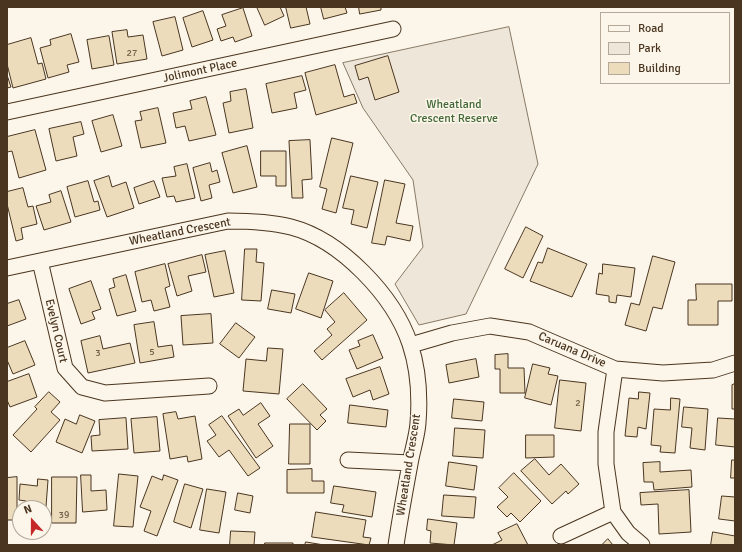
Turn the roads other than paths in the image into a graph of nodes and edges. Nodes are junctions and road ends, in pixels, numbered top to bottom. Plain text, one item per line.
1 (393, 29) dead end
2 (7, 112) edge
3 (40, 261) junction
4 (7, 268) edge
5 (411, 345) junction
6 (735, 364) edge
7 (615, 369) junction
8 (209, 386) dead end
9 (348, 460) dead end
10 (410, 463) junction
11 (612, 512) junction
12 (561, 536) dead end
13 (396, 545) edge
14 (642, 545) edge

1 - 2 street, Jolimont Place
3 - 4 street, Wheatland Crescent
3 - 5 street, Wheatland Crescent
3 - 8 street, Evelyn Court
5 - 7 street, Caruana Drive
5 - 10 street, Wheatland Crescent
6 - 7 street, Caruana Drive
7 - 11 street
9 - 10 street
10 - 13 street, Wheatland Crescent
11 - 12 street
11 - 14 street

